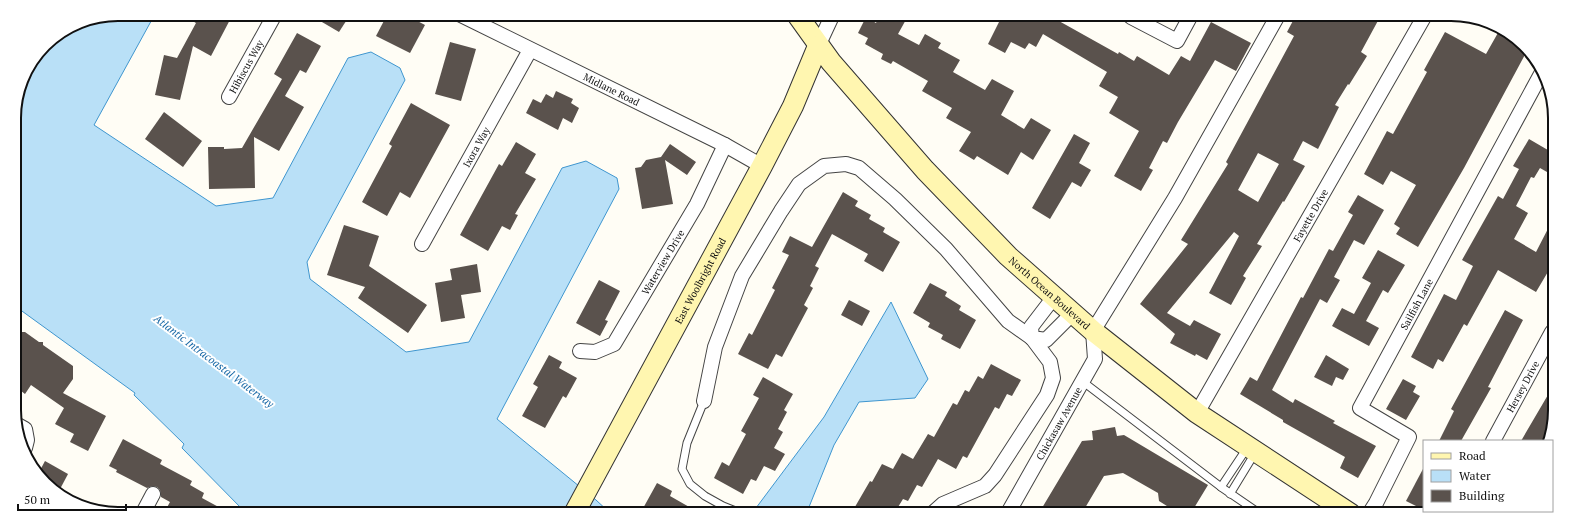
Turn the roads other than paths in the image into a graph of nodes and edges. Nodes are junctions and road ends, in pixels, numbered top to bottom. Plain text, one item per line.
1 (271, 21) edge
2 (473, 21) edge
3 (801, 21) edge
4 (830, 21) edge
5 (1138, 21) edge
6 (1188, 21) edge
7 (1274, 21) edge
8 (1422, 21) edge
9 (818, 46) junction
10 (530, 50) junction
11 (1539, 78) edge
12 (229, 97) dead end
13 (725, 145) junction
14 (762, 166) junction
15 (422, 244) dead end
16 (1054, 297) junction
17 (1073, 313) junction
18 (1093, 331) junction
19 (1032, 338) junction
20 (1548, 340) edge
21 (580, 351) dead end
22 (1082, 381) junction
23 (704, 400) joint
24 (1197, 413) junction
25 (23, 428) edge
26 (1495, 440) edge
27 (27, 443) edge
28 (1252, 449) junction
29 (1221, 487) junction
30 (153, 494) dead end
31 (1230, 494) junction
32 (146, 507) edge
33 (578, 507) edge
34 (726, 507) edge
35 (940, 507) edge
36 (1011, 507) edge
37 (1250, 507) edge
38 (1340, 507) edge
39 (1373, 507) edge

1 - 12 street, Hibiscus Way
2 - 10 street, Midlane Road
3 - 9 main road, North Ocean Boulevard
4 - 9 street
5 - 6 street
7 - 18 street
8 - 24 street, Fayette Drive
9 - 14 main road, East Woolbright Road
9 - 16 main road, North Ocean Boulevard
10 - 13 street, Midlane Road
10 - 15 street, Ixora Way
11 - 39 street, Sailfish Lane
13 - 14 street, Midlane Road
13 - 21 street, Waterview Drive
14 - 33 main road, East Woolbright Road
16 - 17 main road, North Ocean Boulevard
16 - 19 street
17 - 18 main road, North Ocean Boulevard
17 - 19 street
18 - 22 street, Chickasaw Avenue
18 - 24 main road, North Ocean Boulevard
19 - 23 street
19 - 35 street
20 - 26 street, Hersey Drive
22 - 29 lane
22 - 36 street, Chickasaw Avenue
23 - 34 lane
24 - 28 main road, North Ocean Boulevard
25 - 27 street
28 - 29 lane
28 - 31 lane
28 - 38 main road, North Ocean Boulevard
29 - 31 lane
30 - 32 street
31 - 37 lane

